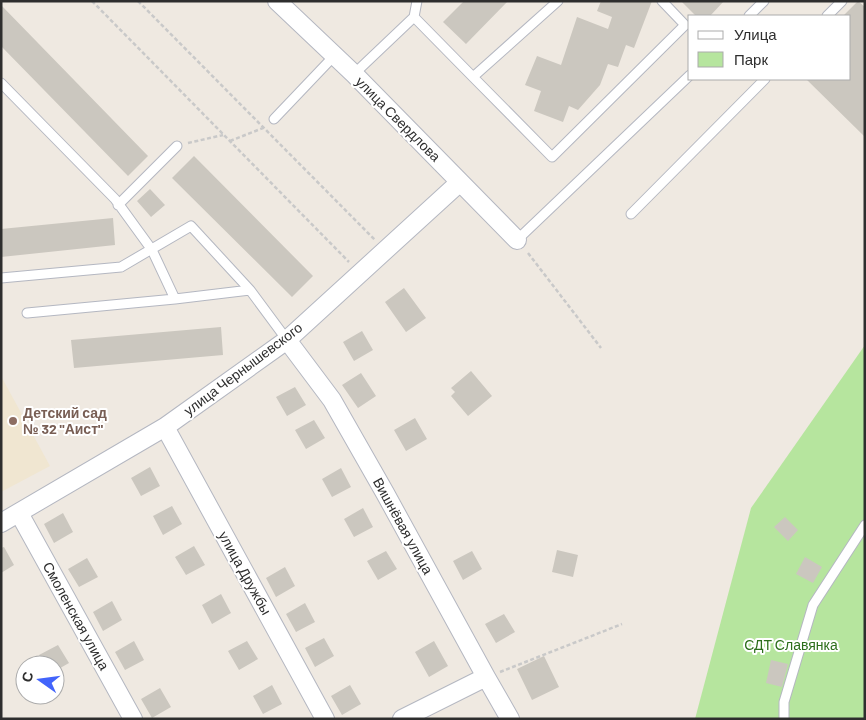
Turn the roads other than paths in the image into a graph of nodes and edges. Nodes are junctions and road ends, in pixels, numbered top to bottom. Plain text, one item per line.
1 (277, 1) edge
2 (417, 1) edge
3 (558, 1) edge
4 (662, 1) edge
5 (764, 1) edge
6 (842, 1) edge
7 (750, 15) edge
8 (828, 15) edge
9 (414, 17) junction
10 (687, 27) edge
11 (334, 56) junction
12 (354, 74) junction
13 (688, 76) edge
14 (474, 77) junction
15 (764, 80) edge
16 (1, 83) edge
17 (274, 119) dead end
18 (177, 146) road end
19 (460, 182) junction
20 (118, 205) junction
21 (631, 214) dead end
22 (518, 240) joint
23 (152, 250) junction
24 (1, 278) edge
25 (250, 290) junction
26 (174, 299) junction
27 (27, 313) dead end
28 (287, 340) junction
29 (165, 427) junction
30 (18, 513) junction
31 (1, 523) edge
32 (865, 525) edge
33 (486, 677) junction
34 (132, 719) edge
35 (325, 719) edge
36 (402, 719) edge
37 (510, 719) edge
38 (784, 719) edge

1 - 11 street, улица Свердлова
2 - 9 lane
3 - 14 lane
4 - 10 lane
5 - 7 lane
6 - 8 lane
9 - 12 lane
9 - 14 lane
10 - 14 lane
11 - 12 street, улица Свердлова
11 - 17 lane
12 - 19 street, улица Свердлова
13 - 22 lane
15 - 21 lane
16 - 20 lane
18 - 20 lane
19 - 22 street, улица Свердлова
19 - 28 street, улица Чернышевского
20 - 23 lane
23 - 24 lane
23 - 25 lane
23 - 26 lane
25 - 26 lane
25 - 28 lane
26 - 27 lane
28 - 29 street, улица Чернышевского
28 - 33 street, Вишнёвая улица
29 - 30 street, улица Чернышевского
29 - 35 street, улица Дружбы
30 - 31 street, улица Чернышевского
30 - 34 street, Смоленская улица
32 - 38 lane
33 - 36 street
33 - 37 street, Вишнёвая улица

